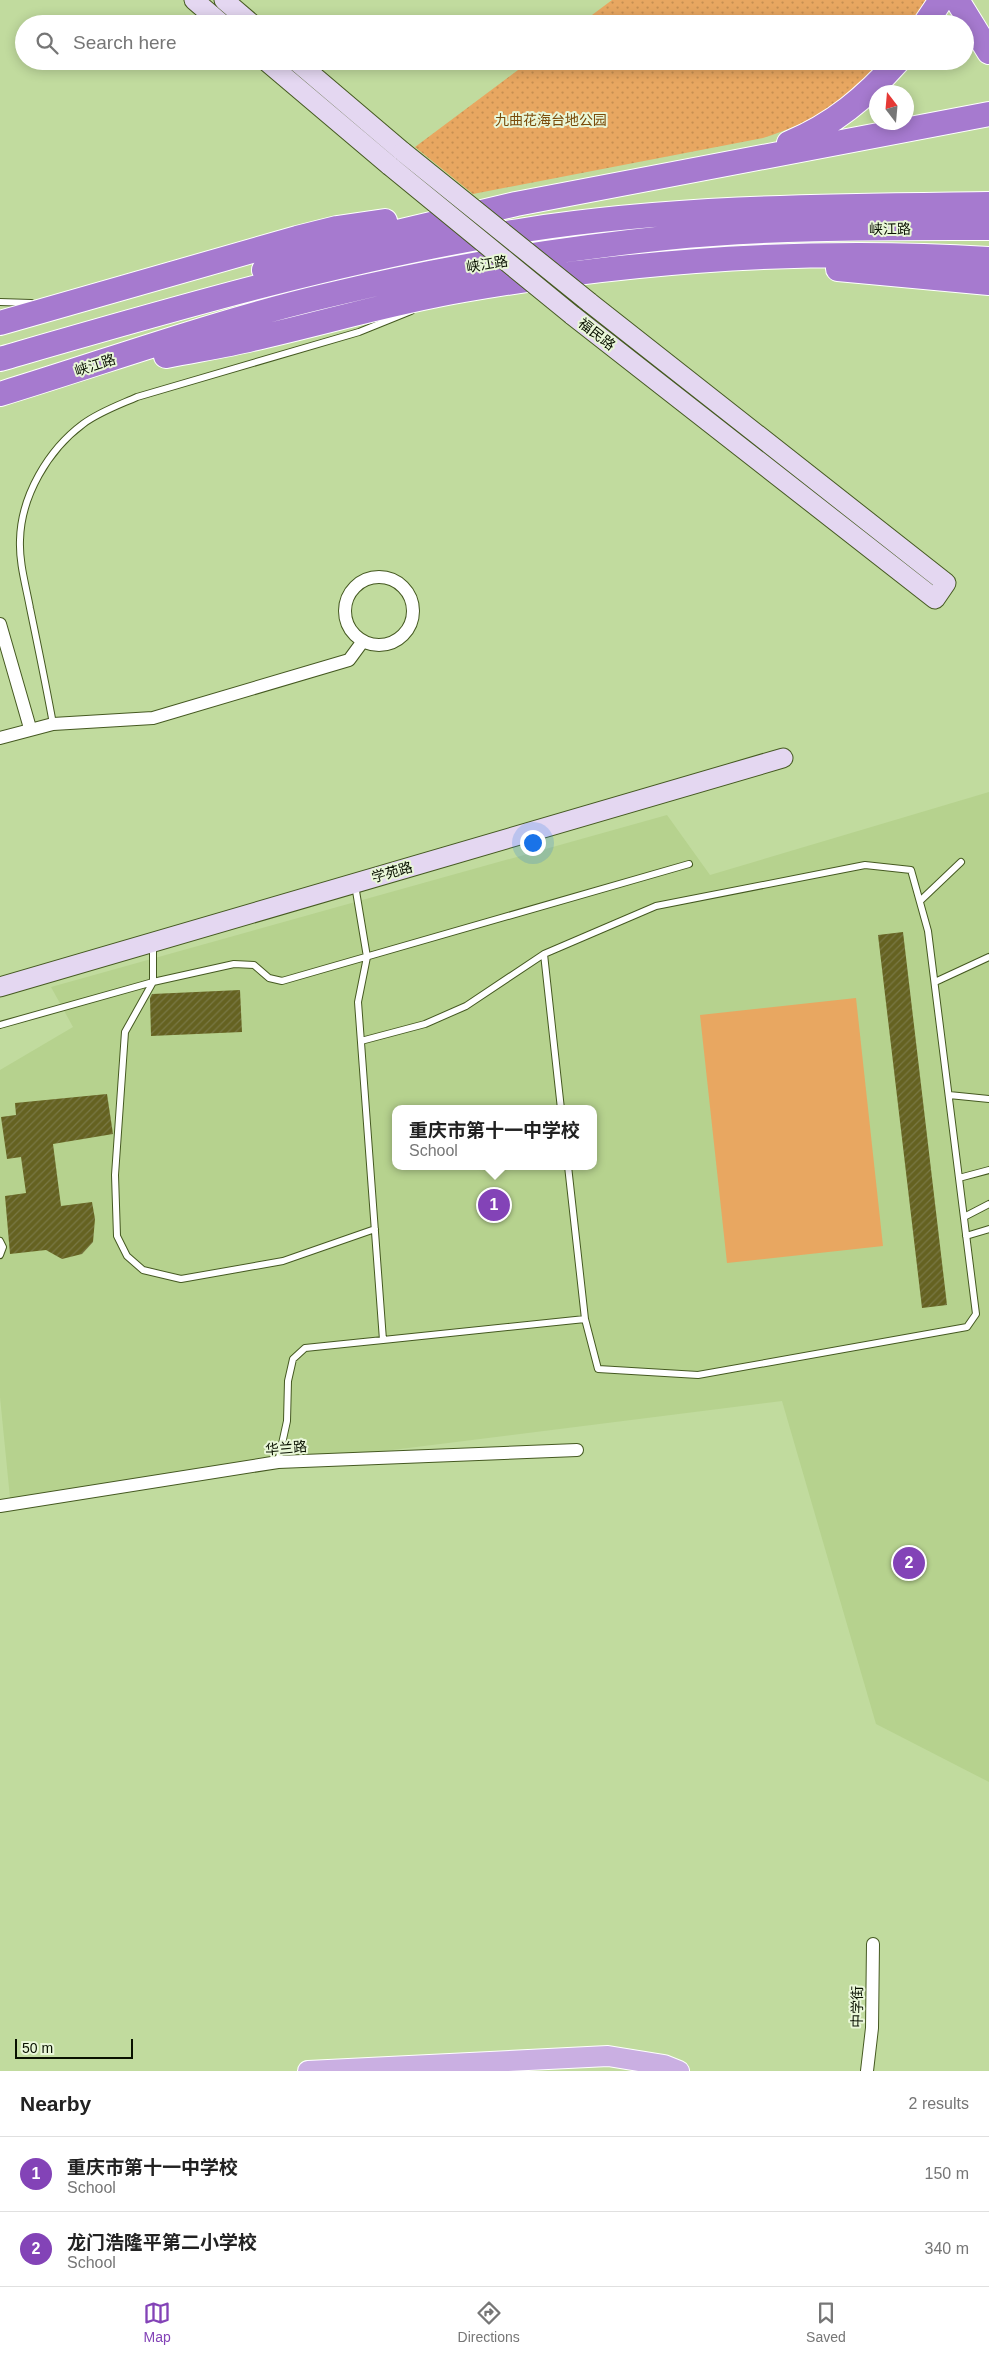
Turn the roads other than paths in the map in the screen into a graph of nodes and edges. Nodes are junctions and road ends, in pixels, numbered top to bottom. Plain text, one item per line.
1 (194, 0) edge
2 (224, 0) edge
3 (941, 0) edge
4 (946, 0) edge
5 (957, 0) edge
6 (212, 15) edge
7 (242, 15) edge
8 (931, 15) edge
9 (955, 15) edge
10 (966, 15) edge
11 (974, 28) edge
12 (974, 46) edge
13 (989, 52) edge
14 (277, 70) edge
15 (307, 70) edge
16 (890, 70) edge
17 (989, 70) edge
18 (989, 114) edge
19 (708, 168) junction
20 (516, 204) junction
21 (989, 204) edge
22 (882, 217) junction
23 (989, 228) edge
24 (989, 259) edge
25 (737, 260) junction
26 (989, 283) edge
27 (462, 290) junction
28 (107, 292) junction
29 (51, 300) dead end
30 (42, 301) dead end
31 (0, 302) edge
32 (428, 304) dead end
33 (420, 308) dead end
34 (0, 323) edge
35 (96, 332) junction
36 (0, 359) edge
37 (61, 375) junction
38 (0, 394) edge
39 (0, 624) edge
40 (363, 642) junction
41 (53, 724) junction
42 (30, 728) junction
43 (0, 738) edge
44 (783, 758) dead end
45 (961, 862) dead end
46 (689, 864) dead end
47 (354, 883) junction
48 (920, 901) junction
49 (153, 942) junction
50 (544, 954) junction
51 (367, 957) junction
52 (989, 957) edge
53 (152, 982) junction
54 (935, 982) junction
55 (0, 987) edge
56 (0, 1025) edge
57 (361, 1042) junction
58 (949, 1095) junction
59 (989, 1098) edge
60 (561, 1105) edge
61 (568, 1170) edge
62 (989, 1170) edge
63 (959, 1178) junction
64 (989, 1204) edge
65 (964, 1217) junction
66 (375, 1229) junction
67 (989, 1229) edge
68 (966, 1236) junction
69 (0, 1241) edge
70 (0, 1255) edge
71 (585, 1319) junction
72 (383, 1340) junction
73 (577, 1450) dead end
74 (278, 1462) junction
75 (0, 1506) edge
76 (873, 1944) dead end
77 (308, 2071) edge
78 (679, 2071) edge
79 (867, 2071) edge

1 - 6 main road
2 - 7 main road
3 - 8 highway
4 - 9 highway
5 - 10 highway
11 - 13 highway
12 - 17 highway
14 - 15 main road, 福民路, bridge
16 - 19 highway
18 - 19 highway
19 - 20 highway
20 - 28 highway
20 - 35 highway
21 - 22 highway, 峡江路
22 - 23 highway, 峡江路
22 - 35 highway, 峡江路
22 - 37 highway, 峡江路
24 - 25 highway
25 - 26 highway
25 - 27 highway
27 - 32 lane
27 - 37 highway
28 - 29 lane
28 - 34 highway
30 - 31 lane
33 - 41 lane
35 - 36 highway, 峡江路
37 - 38 highway, 峡江路
39 - 42 street
40 - 40 street
40 - 41 street
41 - 42 street
42 - 43 street
44 - 47 main road, 学苑路
45 - 48 lane
46 - 51 lane
47 - 49 main road, 学苑路
47 - 51 lane
48 - 50 lane
48 - 54 lane
49 - 53 lane
49 - 55 main road, 学苑路
50 - 57 lane
50 - 60 lane
51 - 53 lane
51 - 57 lane
52 - 54 lane
53 - 56 lane
53 - 66 lane
54 - 58 lane
57 - 66 lane
58 - 59 lane
58 - 63 lane
61 - 71 lane
62 - 63 lane
63 - 65 lane
64 - 65 lane
65 - 68 lane
66 - 72 lane
67 - 68 lane
68 - 71 lane
69 - 70 lane
71 - 72 lane
72 - 74 lane
73 - 74 street, 华兰路
74 - 75 street, 华兰路
76 - 79 street, 中学街
77 - 78 main road

